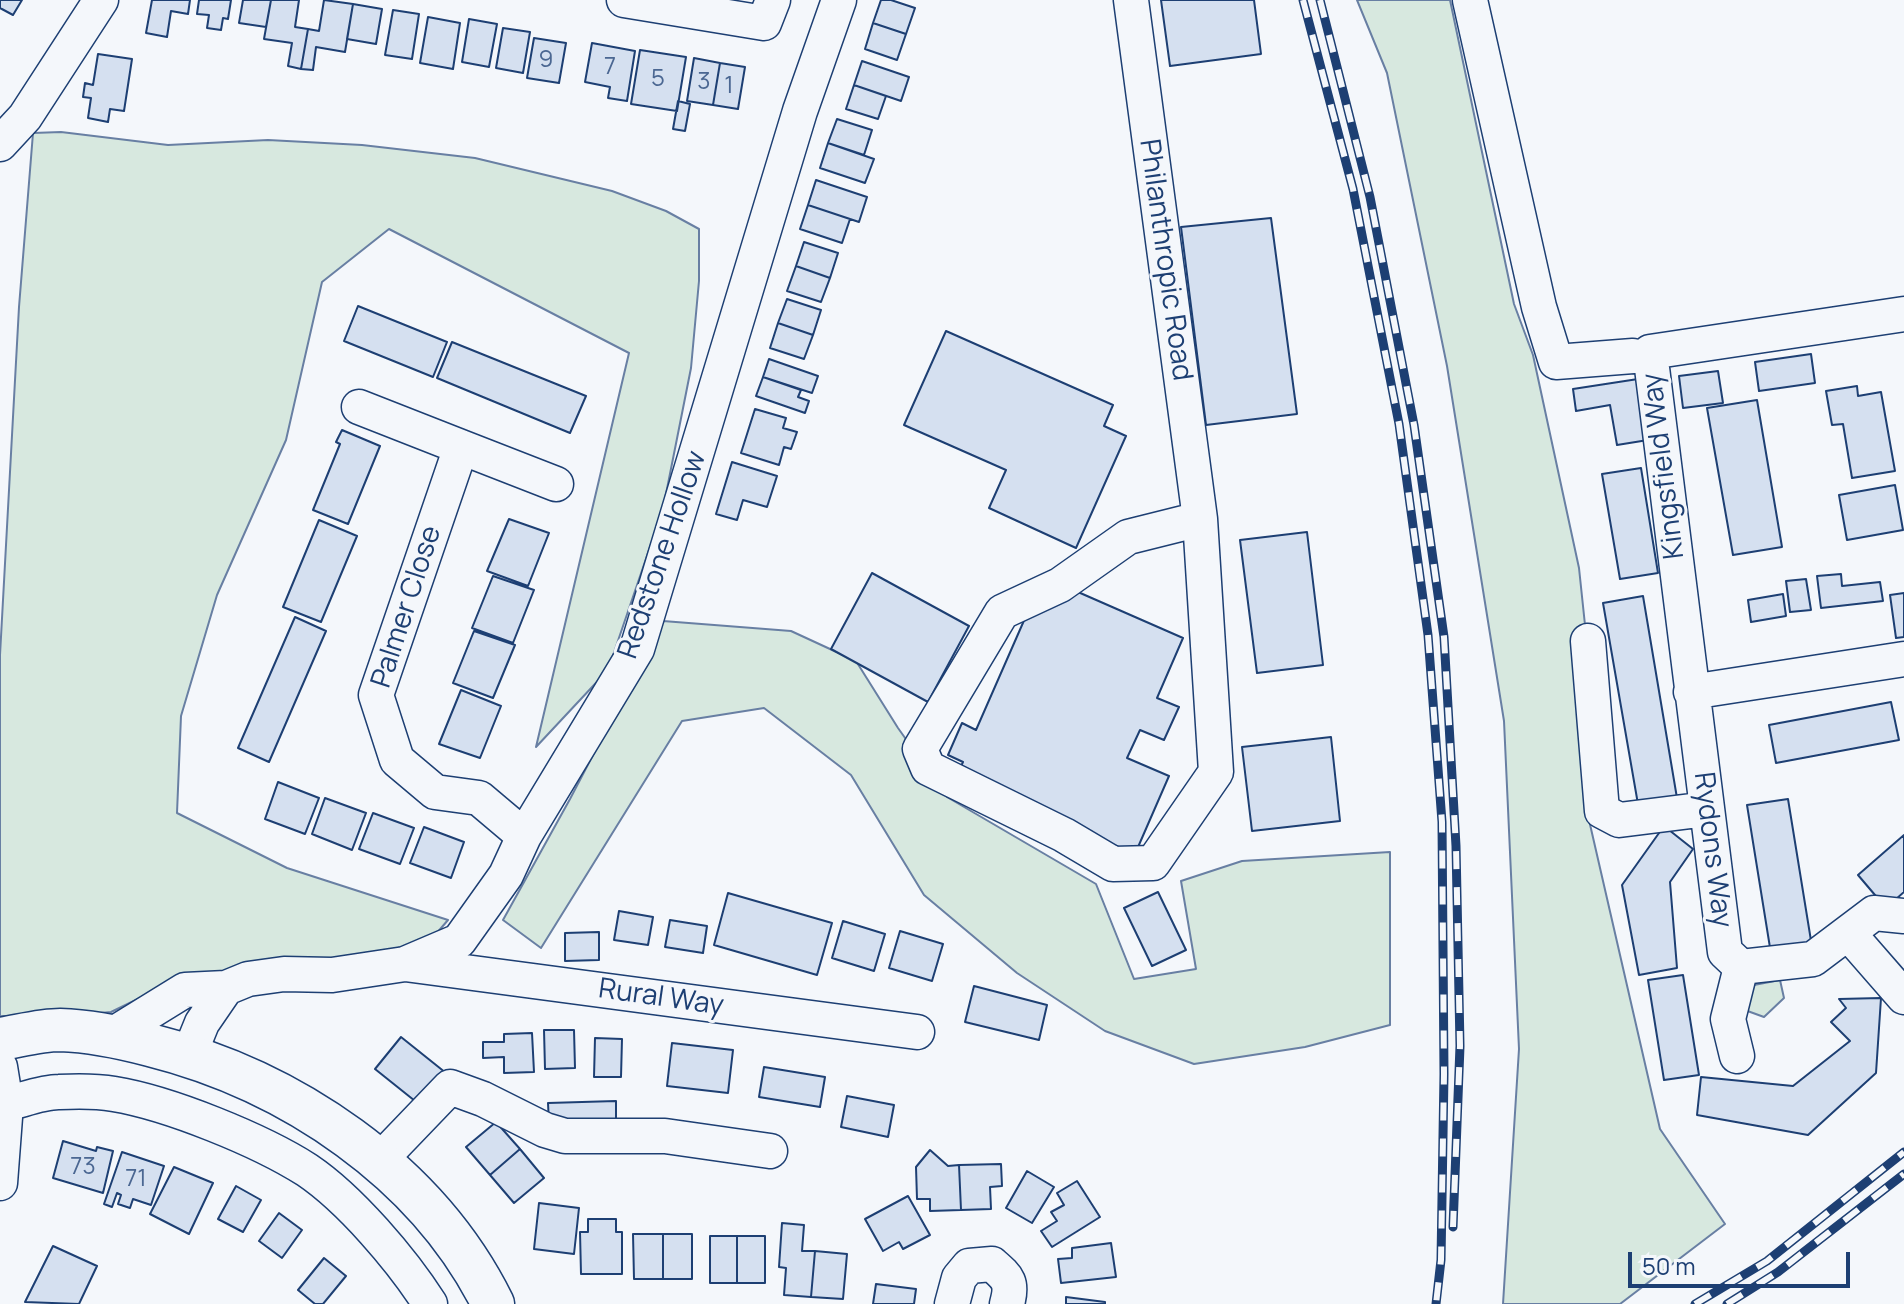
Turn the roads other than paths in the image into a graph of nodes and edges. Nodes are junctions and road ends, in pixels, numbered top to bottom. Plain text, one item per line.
1 (101, 0) edge
2 (624, 0) edge
3 (773, 0) edge
4 (839, 0) edge
5 (1131, 0) edge
6 (1470, 0) edge
7 (0, 144) edge
8 (1904, 314) edge
9 (1633, 356) dead end
10 (359, 407) dead end
11 (461, 447) junction
12 (556, 484) dead end
13 (1200, 519) junction
14 (1588, 641) dead end
15 (1904, 659) edge
16 (1691, 692) junction
17 (1707, 809) junction
18 (524, 836) junction
19 (1904, 916) edge
20 (1849, 934) junction
21 (405, 964) junction
22 (1741, 967) junction
23 (226, 988) junction
24 (1904, 997) edge
25 (917, 1032) dead end
26 (112, 1035) junction
27 (0, 1039) edge
28 (189, 1055) junction
29 (1737, 1056) dead end
30 (0, 1067) edge
31 (6, 1104) junction
32 (770, 1151) dead end
33 (378, 1162) junction
34 (0, 1183) edge
35 (430, 1304) edge
36 (493, 1304) edge
37 (952, 1304) edge
38 (1007, 1304) edge

1 - 7 street
2 - 3 street
4 - 18 street, Redstone Hollow
5 - 13 street, Philanthropic Road
6 - 9 street
8 - 16 street, Kingsfield Way
10 - 11 street
11 - 12 street
11 - 18 street, Palmer Close
13 - 13 street, Philanthropic Road
14 - 17 street
15 - 16 street
16 - 17 street, Rydons Way
17 - 22 street, Rydons Way
18 - 21 street, Redstone Hollow
19 - 20 street, Rydons Way
20 - 22 street, Rydons Way
20 - 24 street
21 - 23 street, Redstone Hollow
21 - 25 street, Rural Way
22 - 29 street
23 - 26 street, Redstone Hollow
23 - 28 street
26 - 27 main road
26 - 28 main road
28 - 33 main road
30 - 31 street
31 - 34 street
31 - 35 street
32 - 33 street
33 - 36 main road
37 - 38 street

